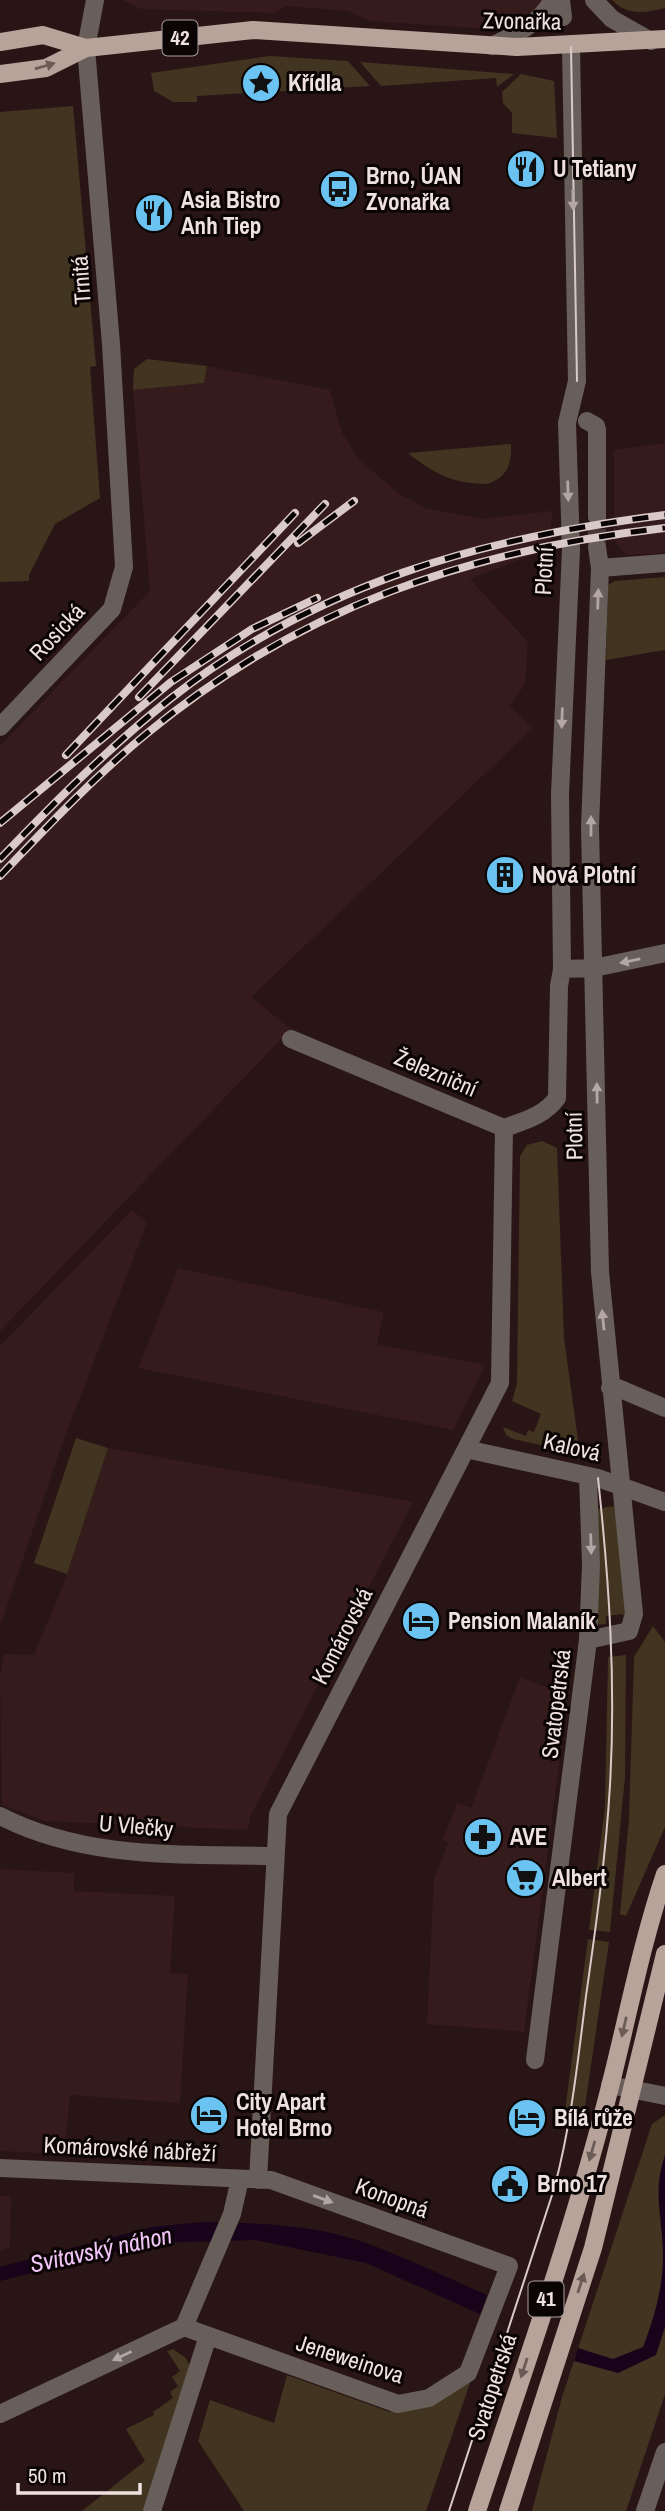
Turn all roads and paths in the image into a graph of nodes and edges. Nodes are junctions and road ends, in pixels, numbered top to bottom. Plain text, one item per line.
1 (95, 0) edge
2 (552, 0) edge
3 (594, 0) edge
4 (658, 40) edge
5 (0, 42) edge
6 (492, 46) junction
7 (570, 47) junction
8 (86, 48) junction
9 (0, 74) edge
10 (587, 421) dead end
11 (597, 517) tunnel mouth
12 (597, 547) tunnel mouth
13 (123, 557) joint
14 (665, 563) edge
15 (600, 568) junction
16 (0, 727) edge
17 (665, 953) edge
18 (594, 968) junction
19 (562, 969) junction
20 (291, 1039) dead end
21 (504, 1128) junction
22 (610, 1388) junction
23 (665, 1408) edge
24 (466, 1449) junction
25 (588, 1476) junction
26 (620, 1484) junction
27 (665, 1502) edge
28 (588, 1640) junction
29 (0, 1816) edge
30 (274, 1856) junction
31 (665, 1874) edge
32 (665, 1954) edge
33 (535, 2060) dead end
34 (610, 2085) junction
35 (632, 2089) junction
36 (665, 2096) edge
37 (0, 2168) edge
38 (249, 2179) junction
39 (509, 2266) joint
40 (184, 2327) junction
41 (208, 2336) junction
42 (0, 2414) edge
43 (665, 2452) edge
44 (152, 2511) edge
45 (477, 2511) edge
46 (508, 2511) edge
47 (645, 2511) edge

1 - 8 street, Trnitá
2 - 6 street
3 - 4 street
4 - 7 main road, Zvonařka / 42
5 - 8 main road, 42
6 - 7 main road, Zvonařka / 42
6 - 8 main road, Zvonařka / 42
7 -> 19 street, Plotní
9 -> 8 main road, 42
8 - 13 street, Trnitá
10 - 11 street
12 - 15 street, Plotní
13 - 16 street, Rosická
14 - 15 street
18 -> 15 street, Plotní
17 -> 18 street
18 - 19 street
22 -> 18 street, Plotní
19 - 21 street, Plotní
20 - 21 street, Železniční
21 - 24 street, Komárovská
22 - 23 street
22 - 26 street, Svatopetrská
24 - 25 street, Kalová
24 - 30 street, Komárovská
25 - 26 street, Kalová
25 -> 28 street
26 - 27 street, Kalová
26 - 28 street, Svatopetrská
28 - 33 street, Svatopetrská
29 - 30 street, U Vlečky
30 - 38 street, Komárovská
31 -> 34 main road, Svatopetrská / 41
32 - 35 main road, 41
34 - 35 street
34 -> 45 main road, Svatopetrská / 41
35 - 36 street
46 -> 35 main road, 41
37 - 38 street, Komárovské nábřeží
38 -> 39 street, Konopná
38 - 40 street
39 - 41 street, Jeneweinova
40 - 41 street, Jeneweinova
40 -> 42 street
41 - 44 street
43 - 47 street

